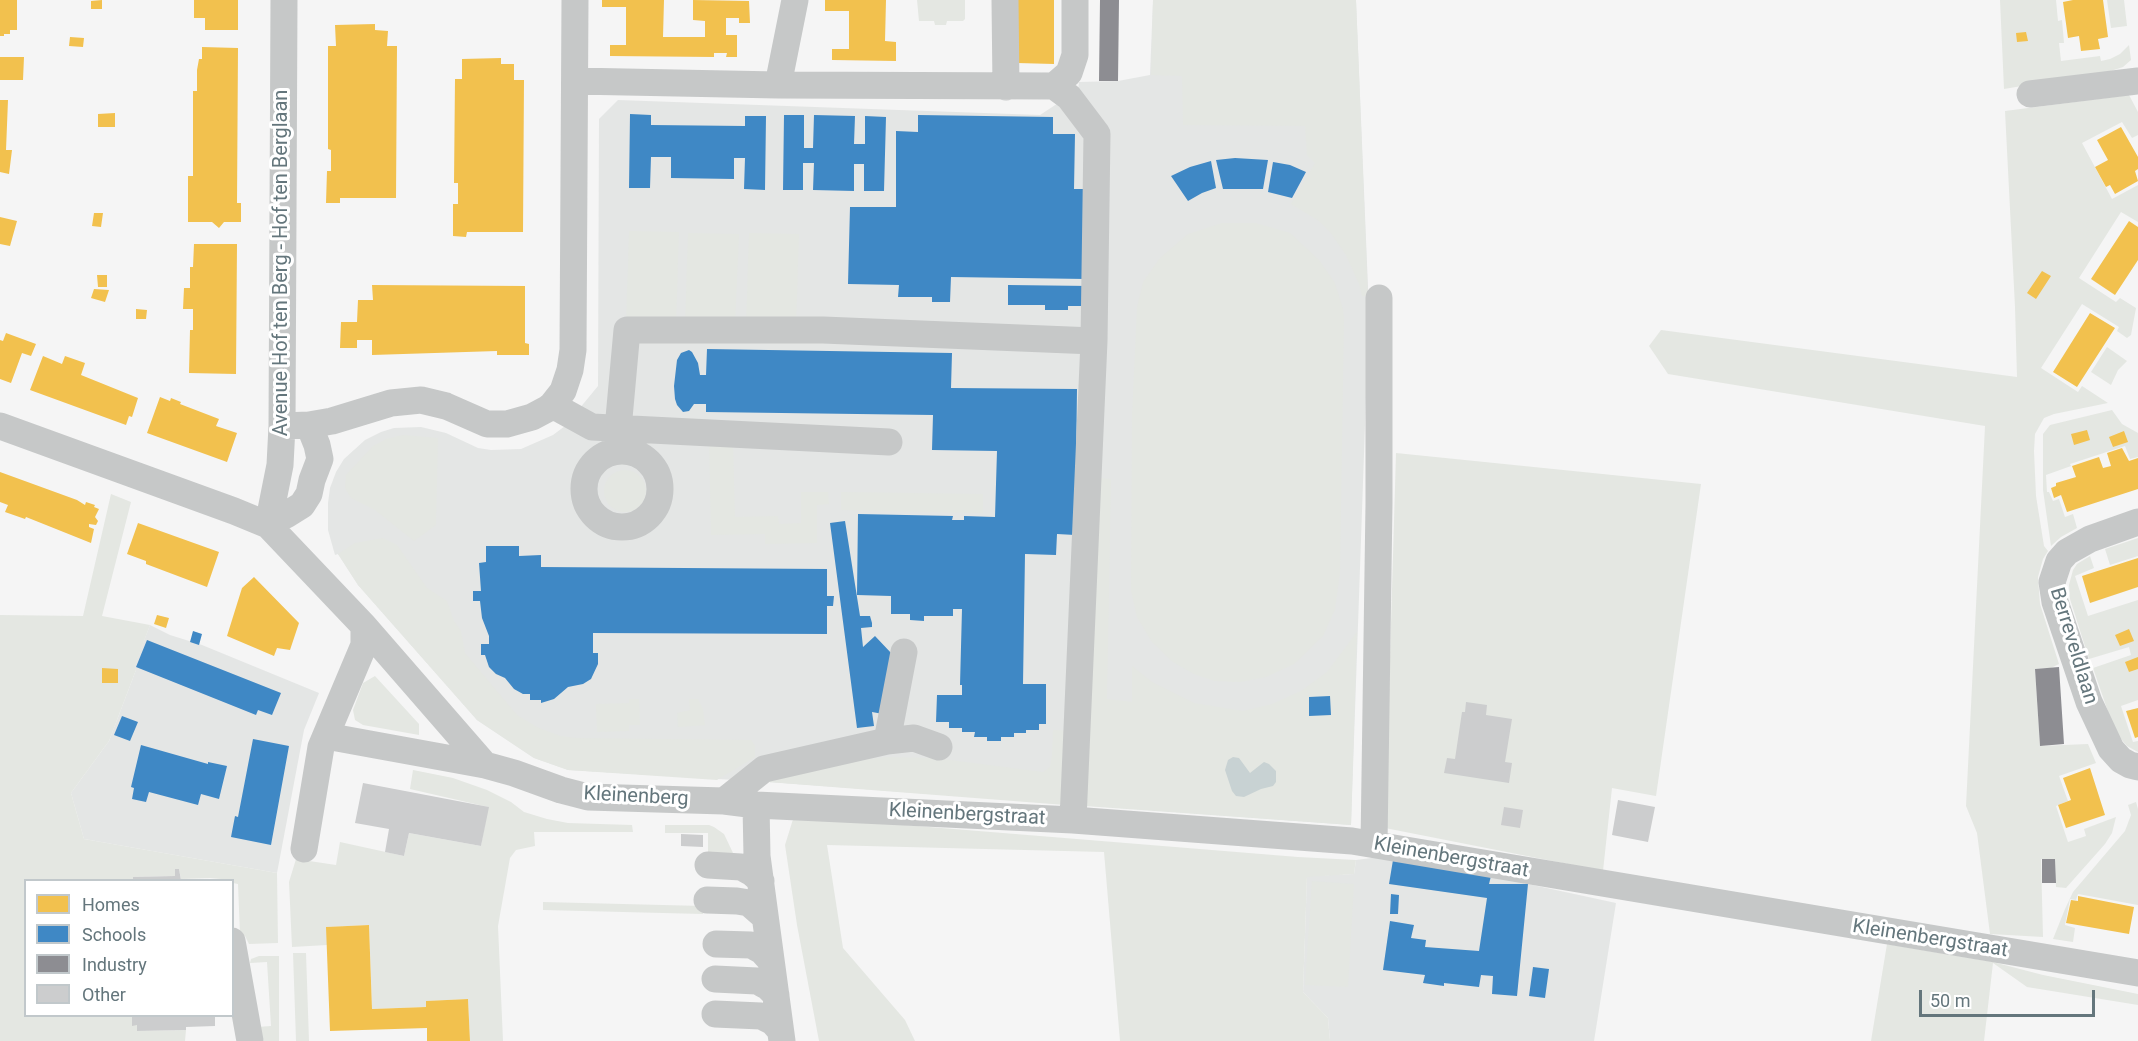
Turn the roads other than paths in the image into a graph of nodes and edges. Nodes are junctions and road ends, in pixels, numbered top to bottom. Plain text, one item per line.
1 (284, 0) edge
2 (575, 0) edge
3 (795, 0) edge
4 (1005, 0) edge
5 (1075, 0) edge
6 (575, 81) junction
7 (2138, 81) edge
8 (778, 85) junction
9 (1054, 86) junction
10 (1006, 87) junction
11 (2030, 94) dead end
12 (1379, 298) dead end
13 (1094, 341) junction
14 (552, 405) junction
15 (309, 425) junction
16 (0, 426) edge
17 (282, 426) junction
18 (618, 440) junction
19 (889, 442) dead end
20 (269, 521) junction
21 (2138, 522) edge
22 (364, 626) junction
23 (904, 652) dead end
24 (326, 736) junction
25 (887, 741) junction
26 (939, 747) dead end
27 (485, 765) junction
28 (2138, 767) edge
29 (724, 801) junction
30 (756, 805) junction
31 (1073, 820) junction
32 (1374, 844) junction
33 (304, 849) dead end
34 (234, 952) edge
35 (772, 972) edge
36 (2138, 973) edge
37 (715, 979) junction
38 (250, 1041) edge

1 - 17 street, Avenue Hof ten Berg - Hof ten Berglaan
2 - 6 street
3 - 8 street
4 - 10 street
5 - 9 street
6 - 8 street
6 - 14 street
7 - 11 street
8 - 10 street
9 - 10 street
9 - 13 street
12 - 32 street
13 - 18 street
13 - 31 street
14 - 15 street
14 - 18 street
15 - 17 street
15 - 20 street
16 - 20 street
17 - 20 street, Avenue Hof ten Berg - Hof ten Berglaan
18 - 19 street
20 - 22 street
21 - 28 street, Berreveldlaan
22 - 24 street
22 - 27 street
23 - 25 street
24 - 27 street, Kleinenberg
24 - 33 street
25 - 26 street
25 - 29 street
27 - 29 street, Kleinenberg
29 - 30 street, Kleinenberg
30 - 31 street, Kleinenbergstraat
30 - 35 street
31 - 32 street, Kleinenbergstraat
32 - 36 street, Kleinenbergstraat
34 - 38 street
35 - 35 street
35 - 37 street
35 - 37 street
35 - 37 street

